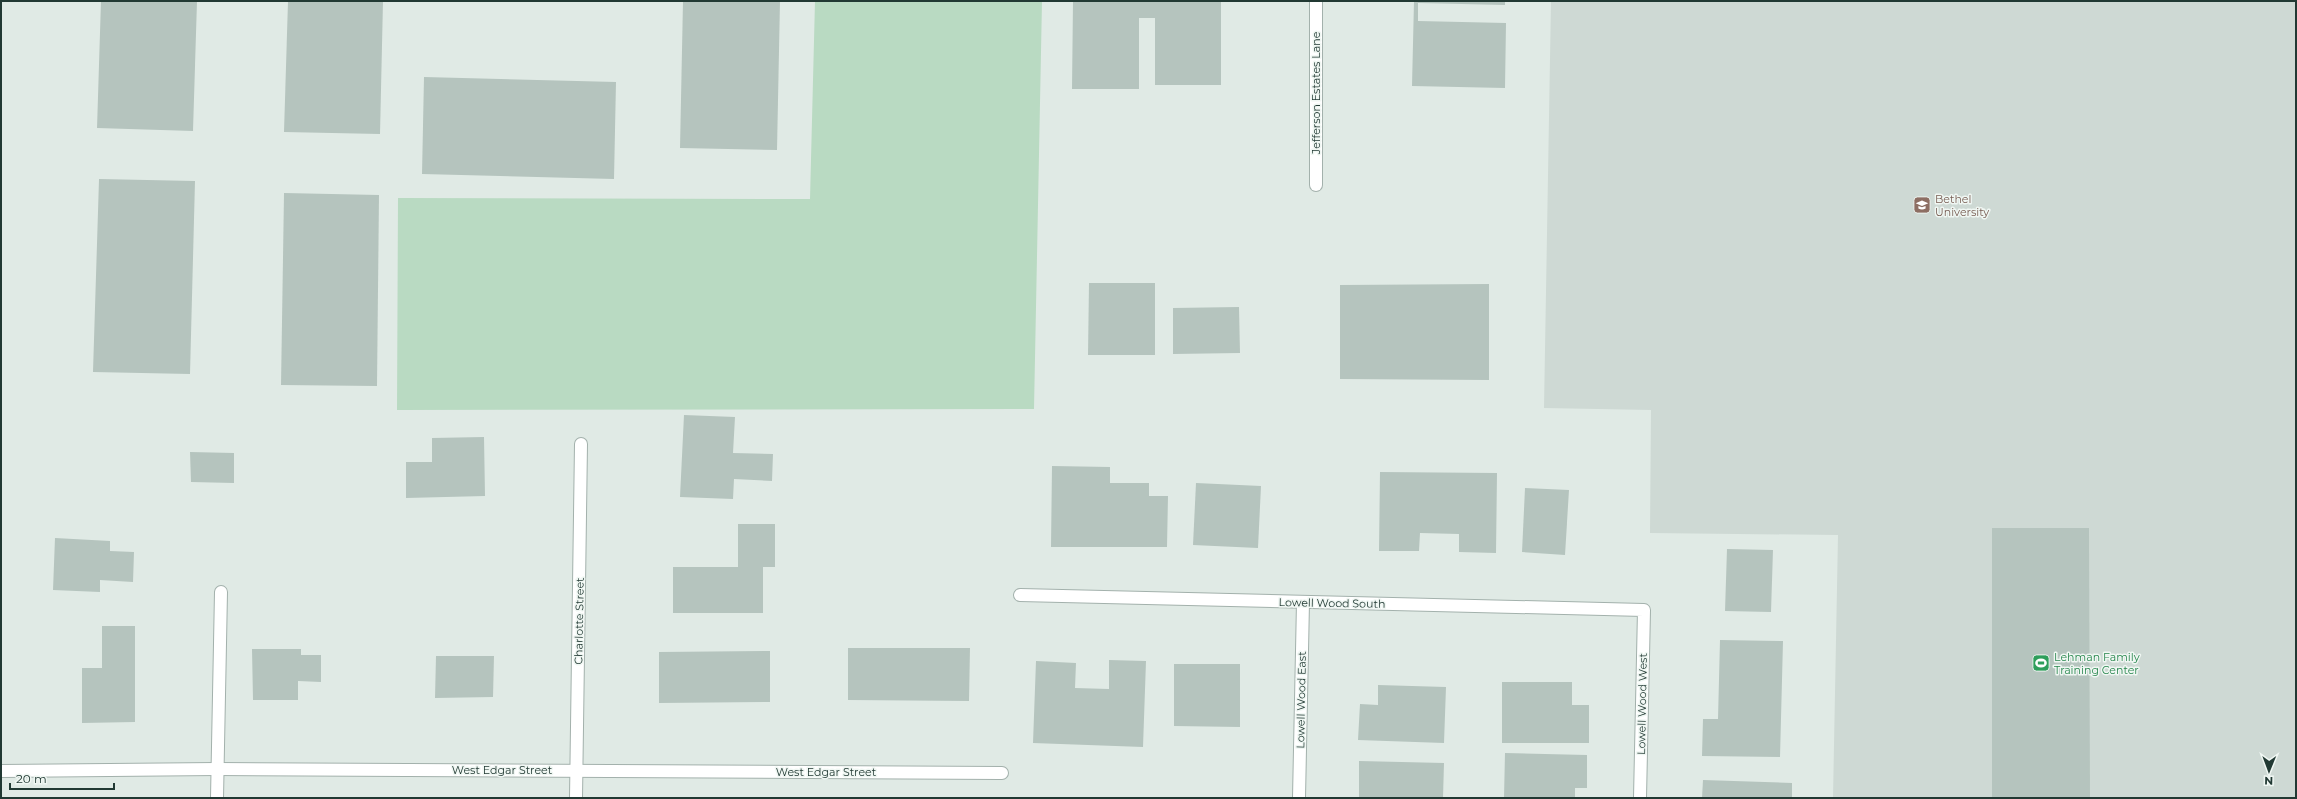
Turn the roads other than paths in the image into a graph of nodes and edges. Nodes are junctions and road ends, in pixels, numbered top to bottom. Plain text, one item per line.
1 (1316, 1) edge
2 (1316, 185) dead end
3 (581, 444) dead end
4 (221, 592) dead end
5 (1020, 595) dead end
6 (1303, 602) junction
7 (1644, 610) joint
8 (217, 769) junction
9 (576, 770) junction
10 (1, 771) edge
11 (1002, 773) dead end
12 (217, 798) edge
13 (576, 798) edge
14 (1299, 798) edge
15 (1640, 798) edge

1 - 2 street, Jefferson Estates Lane
3 - 9 street, Charlotte Street
4 - 8 street
5 - 6 street, Lowell Wood South
6 - 7 street, Lowell Wood South
6 - 14 street, Lowell Wood East
7 - 15 street, Lowell Wood West
8 - 9 street, West Edgar Street
8 - 10 street, West Edgar Street
8 - 12 street
9 - 11 street, West Edgar Street
9 - 13 street, Charlotte Street

